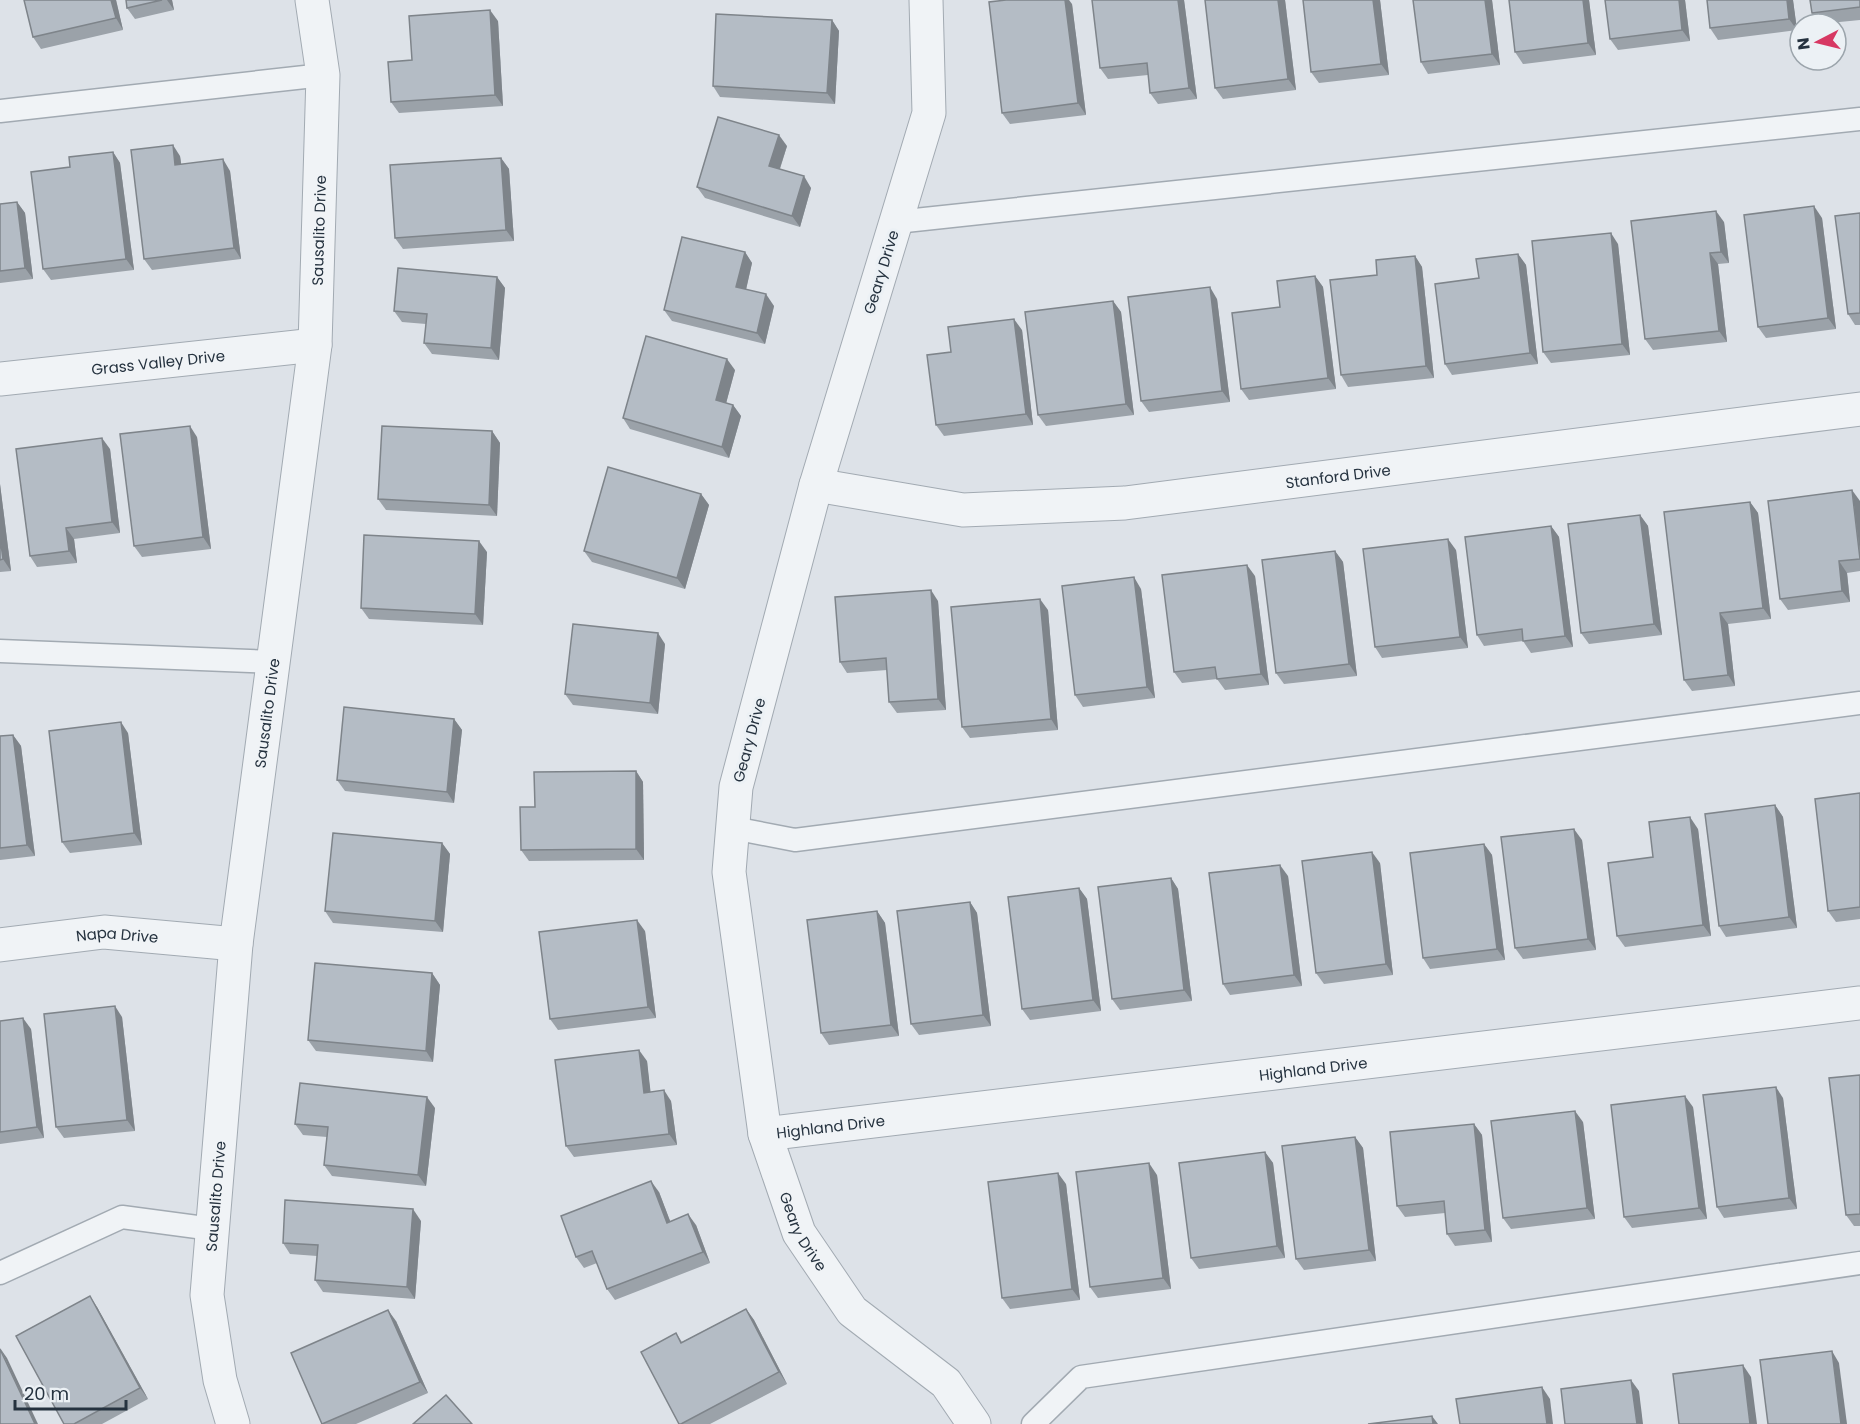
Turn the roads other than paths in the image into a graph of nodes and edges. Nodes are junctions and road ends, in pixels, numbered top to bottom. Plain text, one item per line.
1 (312, 0) edge
2 (926, 0) edge
3 (324, 75) junction
4 (0, 111) edge
5 (1860, 119) edge
6 (896, 222) junction
7 (315, 345) junction
8 (0, 379) edge
9 (1860, 409) edge
10 (816, 485) junction
11 (0, 651) edge
12 (273, 662) junction
13 (1860, 703) edge
14 (733, 828) junction
15 (236, 944) junction
16 (0, 945) edge
17 (1860, 1002) edge
18 (765, 1134) junction
19 (212, 1229) junction
20 (1860, 1263) edge
21 (0, 1274) edge
22 (233, 1424) edge
23 (974, 1424) edge
24 (1033, 1424) edge

1 - 3 street, Sausalito Drive
2 - 6 street, Geary Drive
3 - 4 lane
3 - 7 street, Sausalito Drive
5 - 6 lane
6 - 10 street, Geary Drive
7 - 8 street, Grass Valley Drive
7 - 12 street, Sausalito Drive
9 - 10 street, Stanford Drive
10 - 14 street, Geary Drive
11 - 12 lane
12 - 15 street, Sausalito Drive
13 - 14 lane
14 - 18 street, Geary Drive
15 - 16 street, Napa Drive
15 - 19 street, Sausalito Drive
17 - 18 street, Highland Drive
18 - 23 street, Geary Drive
19 - 21 lane
19 - 22 street, Sausalito Drive
20 - 24 lane

